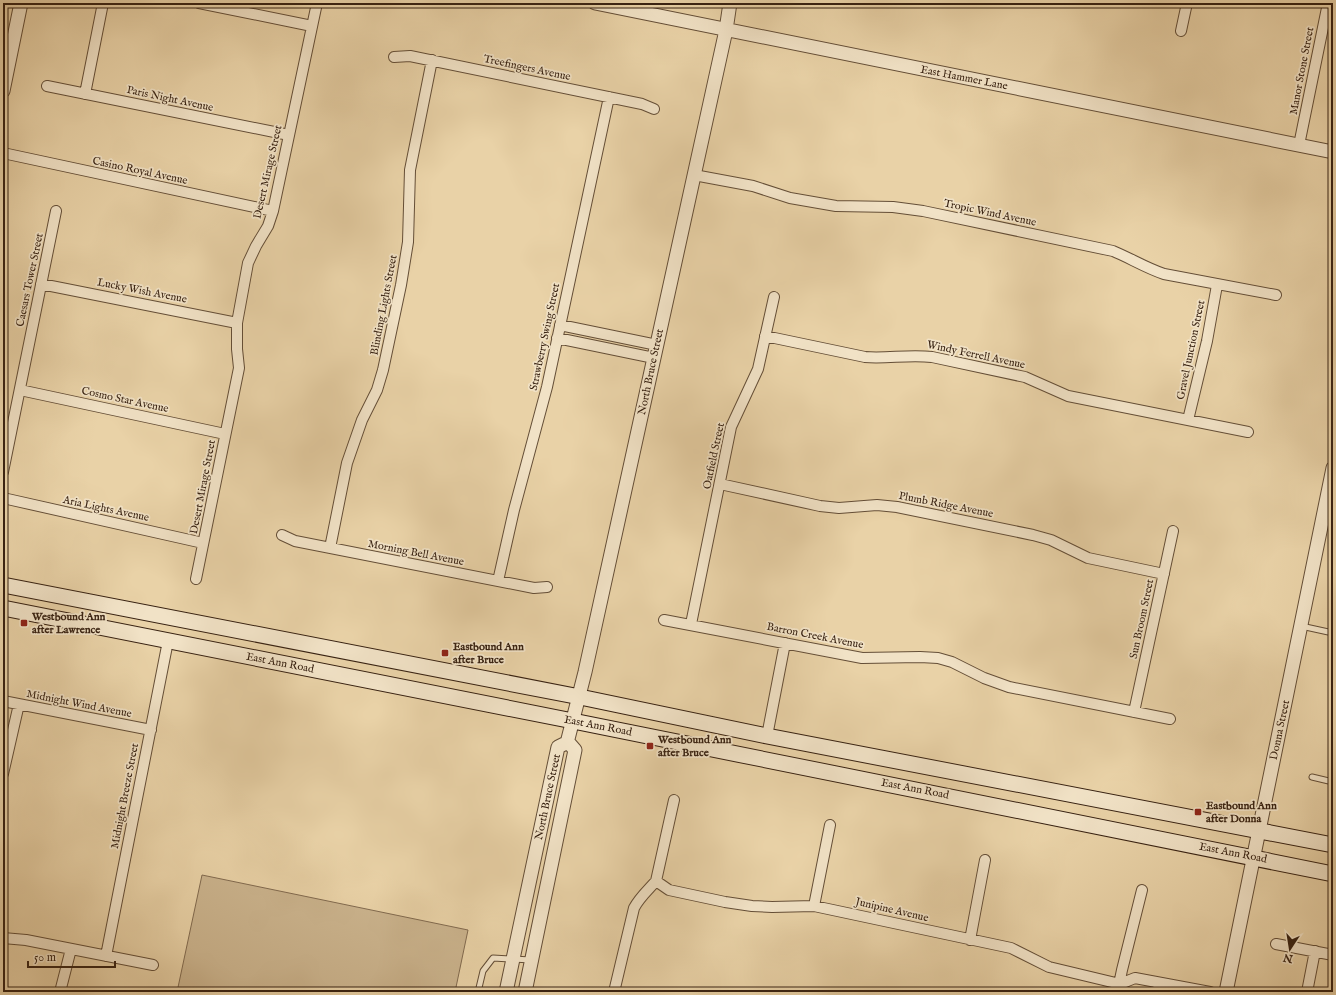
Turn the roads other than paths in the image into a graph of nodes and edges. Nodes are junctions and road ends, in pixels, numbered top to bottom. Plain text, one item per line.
1 (21, 3) edge
2 (103, 3) edge
3 (199, 3) edge
4 (317, 3) edge
5 (595, 3) edge
6 (730, 3) edge
7 (1187, 3) edge
8 (1328, 3) edge
9 (312, 26) junction
10 (726, 30) junction
11 (1181, 31) dead end
12 (394, 57) dead end
13 (432, 60) junction
14 (47, 86) dead end
15 (3, 91) edge
16 (85, 94) junction
17 (609, 97) junction
18 (654, 109) dead end
19 (289, 135) junction
20 (1299, 144) junction
21 (1333, 152) edge
22 (3, 153) edge
23 (694, 175) junction
24 (56, 211) dead end
25 (273, 211) junction
26 (41, 284) junction
27 (1218, 284) junction
28 (1276, 295) dead end
29 (774, 297) dead end
30 (237, 323) junction
31 (560, 325) junction
32 (595, 333) junction
33 (766, 336) junction
34 (557, 338) junction
35 (592, 346) junction
36 (657, 346) junction
37 (654, 358) junction
38 (20, 390) junction
39 (1188, 420) junction
40 (1248, 432) dead end
41 (226, 434) junction
42 (1333, 468) edge
43 (3, 472) edge
44 (720, 484) junction
45 (3, 498) edge
46 (1330, 504) edge
47 (1173, 532) dead end
48 (282, 535) dead end
49 (204, 543) junction
50 (330, 548) junction
51 (1164, 574) junction
52 (196, 579) dead end
53 (498, 582) junction
54 (3, 585) edge
55 (547, 586) dead end
56 (3, 608) edge
57 (664, 620) dead end
58 (691, 624) junction
59 (1301, 626) junction
60 (1333, 633) edge
61 (168, 641) junction
62 (785, 643) junction
63 (580, 697) junction
64 (3, 701) edge
65 (18, 704) junction
66 (1134, 712) junction
67 (1170, 718) dead end
68 (573, 720) junction
69 (151, 730) junction
70 (767, 736) junction
71 (568, 739) dead end
72 (3, 774) edge
73 (1312, 777) dead end
74 (1333, 782) edge
75 (674, 800) dead end
76 (830, 825) dead end
77 (1259, 830) junction
78 (1333, 845) edge
79 (1253, 857) junction
80 (985, 860) dead end
81 (1333, 874) edge
82 (656, 880) junction
83 (1142, 890) dead end
84 (814, 906) junction
85 (3, 938) edge
86 (970, 940) junction
87 (1276, 944) dead end
88 (71, 949) junction
89 (1315, 952) junction
90 (1333, 955) edge
91 (106, 956) junction
92 (513, 959) junction
93 (532, 960) junction
94 (152, 965) dead end
95 (1156, 987) edge
96 (1121, 989) edge
97 (60, 992) edge
98 (478, 992) edge
99 (506, 992) edge
100 (525, 992) edge
101 (614, 992) edge
102 (1210, 992) edge
103 (1226, 992) edge
104 (1307, 992) edge

1 - 15 street
2 - 16 street
3 - 9 street
4 - 9 street, Desert Mirage Street
5 - 10 street, East Hammer Lane
6 - 10 street, North Bruce Street
7 - 11 street
8 - 20 street, Manor Stone Street
9 - 19 street, Desert Mirage Street
10 - 20 street, East Hammer Lane
10 - 23 street, North Bruce Street
12 - 13 street, Treefingers Avenue
13 - 17 street, Treefingers Avenue
13 - 50 street, Blinding Lights Street
14 - 16 street, Paris Night Avenue
16 - 19 street, Paris Night Avenue
17 - 18 street, Treefingers Avenue
17 - 31 street, Strawberry Swing Street
19 - 25 street, Desert Mirage Street
20 - 21 street, East Hammer Lane
22 - 25 street, Casino Royal Avenue
23 - 27 street, Tropic Wind Avenue
23 - 36 street, North Bruce Street
24 - 26 street, Caesars Tower Street
25 - 30 street, Desert Mirage Street
26 - 30 street, Lucky Wish Avenue
26 - 38 street, Caesars Tower Street
27 - 28 street, Tropic Wind Avenue
27 - 39 street, Gravel Junction Street
29 - 33 street, Oatfield Street
30 - 41 street, Desert Mirage Street
31 - 32 street
31 - 34 street, Strawberry Swing Street
32 - 35 lane
32 - 36 street
33 - 39 street, Windy Ferrell Avenue
33 - 44 street, Oatfield Street
34 - 35 street
34 - 53 street, Strawberry Swing Street
35 - 37 street
36 - 37 street, North Bruce Street
37 - 63 street, North Bruce Street
38 - 41 street, Cosmo Star Avenue
38 - 43 street, Caesars Tower Street
39 - 40 street, Windy Ferrell Avenue
41 - 49 street, Desert Mirage Street
42 - 46 street, Donna Street
44 - 51 street, Plumb Ridge Avenue
44 - 58 street, Oatfield Street
45 - 49 street, Aria Lights Avenue
46 - 59 street, Donna Street
47 - 51 street, Sun Broom Street
48 - 50 street, Morning Bell Avenue
49 - 52 street, Desert Mirage Street
50 - 53 street, Morning Bell Avenue
51 - 66 street, Sun Broom Street
53 - 55 street, Morning Bell Avenue
54 - 63 main road
56 - 61 main road, East Ann Road
57 - 58 street, Barron Creek Avenue
58 - 62 street, Barron Creek Avenue
59 - 60 lane
59 - 77 street, Donna Street
61 - 68 main road, East Ann Road
61 - 69 street, Midnight Breeze Street
62 - 66 street, Barron Creek Avenue
62 - 70 street
63 - 68 street, North Bruce Street
63 - 70 main road
64 - 65 street, Midnight Wind Avenue
65 - 69 street, Midnight Wind Avenue
65 - 72 street
66 - 67 street, Barron Creek Avenue
68 - 71 street, North Bruce Street
68 - 79 main road, East Ann Road
69 - 91 street, Midnight Breeze Street
70 - 77 main road
73 - 74 lane
75 - 82 street
76 - 84 street
77 - 78 main road
77 - 79 street, Donna Street
79 - 81 main road, East Ann Road
79 - 103 street, Donna Street
80 - 86 street
82 - 84 street, Junipine Avenue
82 - 101 street
83 - 96 street
84 - 86 street, Junipine Avenue
85 - 88 street
86 - 96 street, Junipine Avenue
87 - 89 street
88 - 91 street
88 - 97 street
89 - 90 street
89 - 104 street
91 - 94 street
92 - 93 lane
92 - 93 street, North Bruce Street
92 - 98 lane
92 - 99 street, North Bruce Street
93 - 100 street, North Bruce Street
95 - 96 street, Junipine Avenue
95 - 102 street, Junipine Avenue

